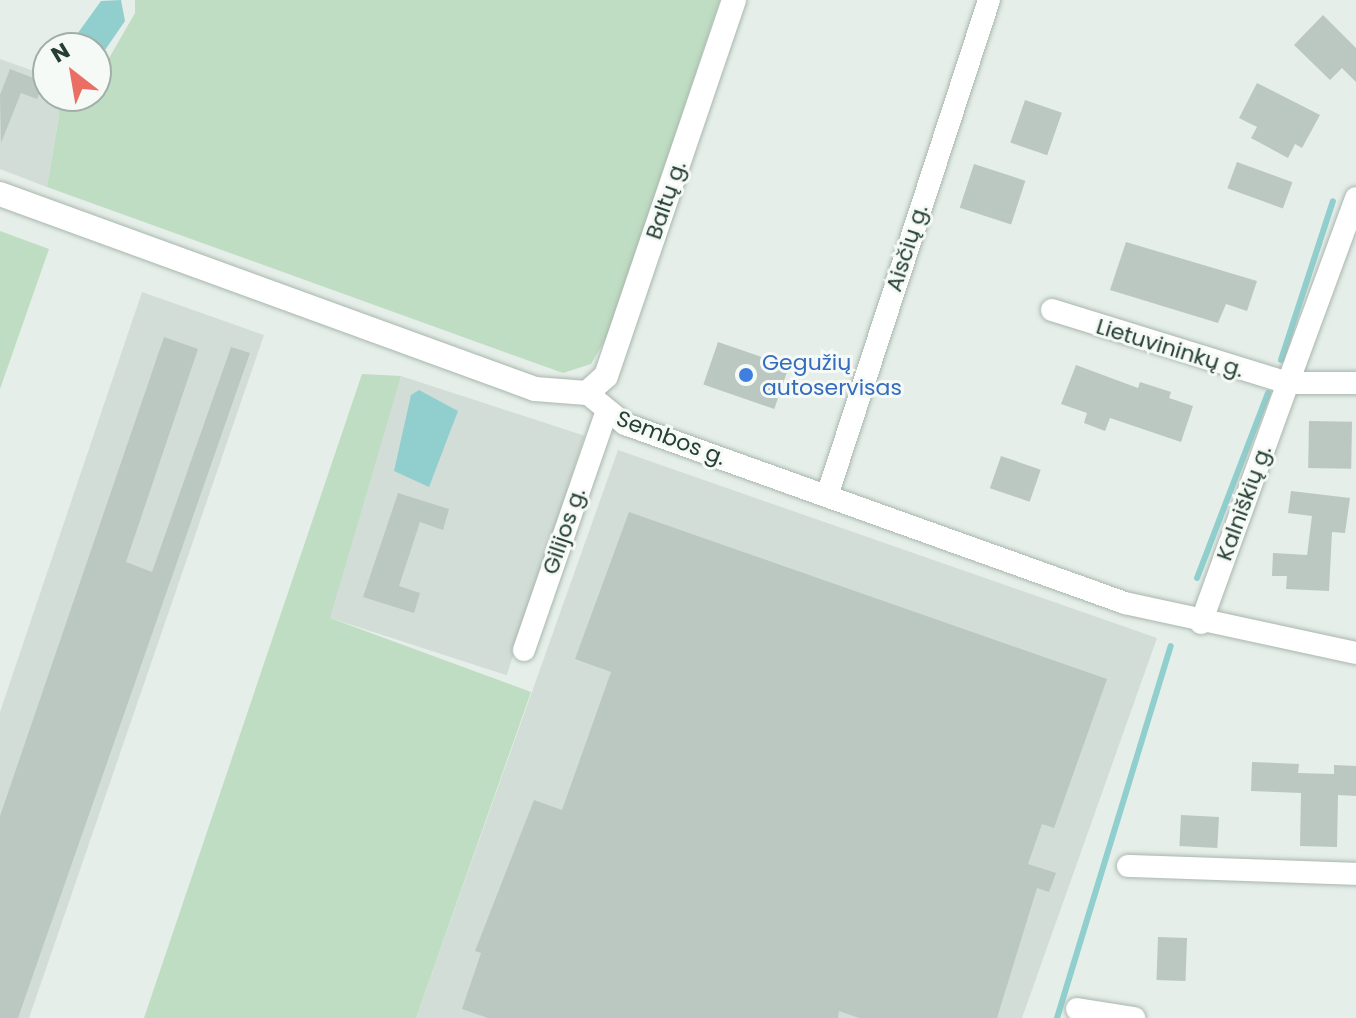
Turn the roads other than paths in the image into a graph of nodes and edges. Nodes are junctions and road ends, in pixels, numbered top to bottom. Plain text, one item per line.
1 (734, 0) edge
2 (989, 0) edge
3 (0, 194) edge
4 (1356, 198) edge
5 (1052, 310) dead end
6 (1288, 383) junction
7 (1356, 383) edge
8 (587, 393) junction
9 (606, 413) junction
10 (827, 496) junction
11 (1201, 623) junction
12 (524, 650) dead end
13 (1356, 653) edge
14 (1128, 866) dead end
15 (1356, 874) edge
16 (1077, 1009) dead end
17 (1134, 1018) edge

1 - 8 main road, Baltų g.
2 - 10 street, Aisčių g.
3 - 8 main road
4 - 6 street, Kalniškių g.
5 - 6 street, Lietuvininkų g.
6 - 7 street
6 - 11 street, Kalniškių g.
8 - 9 street, Sembos g.
9 - 10 street, Sembos g.
9 - 12 street, Gilijos g.
10 - 11 street, Sembos g.
11 - 13 street, Sembos g.
14 - 15 street
16 - 17 street

